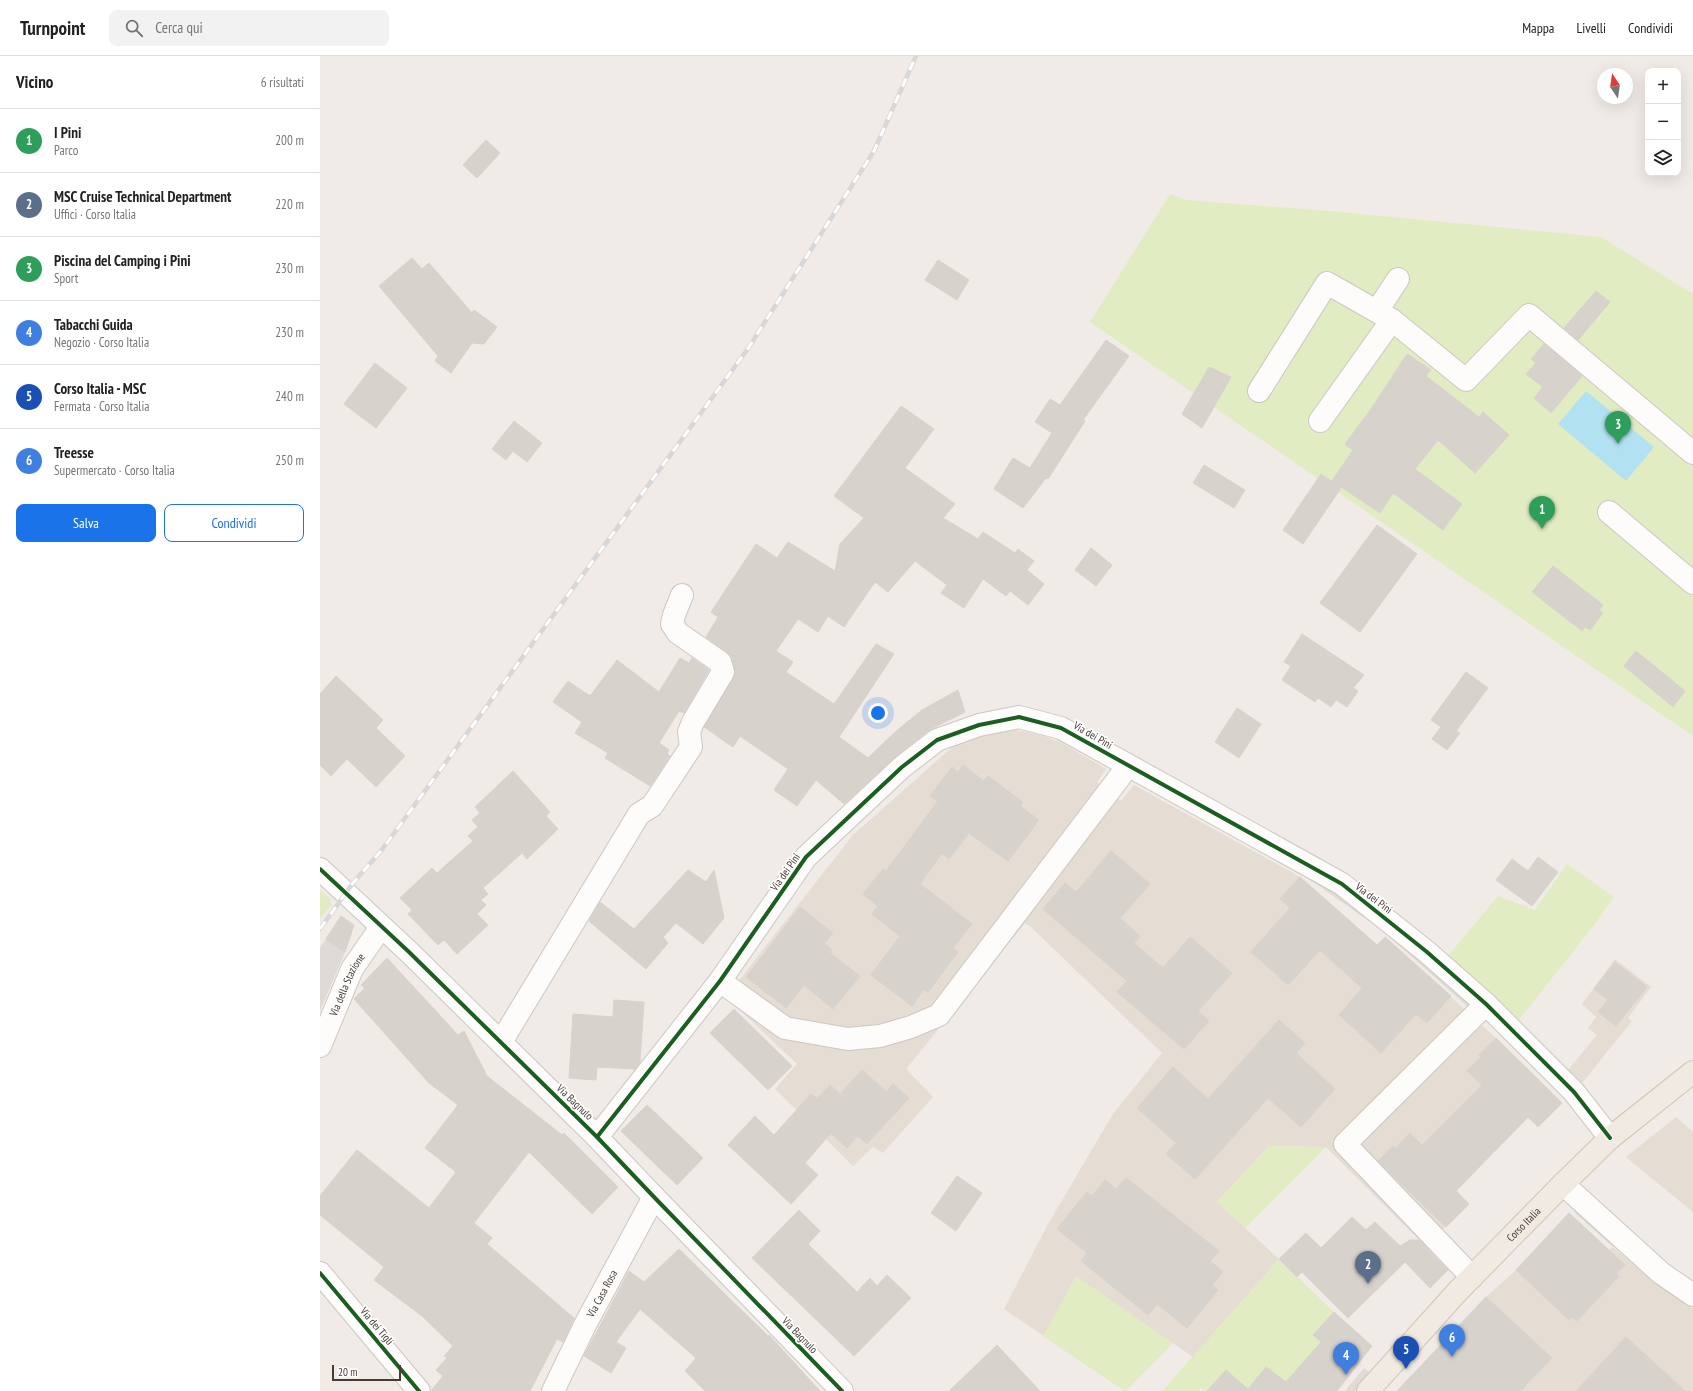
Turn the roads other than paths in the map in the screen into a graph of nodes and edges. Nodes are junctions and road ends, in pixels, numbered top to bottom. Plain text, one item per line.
1 (1398, 279) dead end
2 (1385, 316) junction
3 (1259, 391) dead end
4 (1320, 421) dead end
5 (1693, 453) edge
6 (1609, 512) dead end
7 (1693, 583) edge
8 (682, 595) dead end
9 (1128, 766) junction
10 (320, 870) edge
11 (381, 927) junction
12 (720, 981) junction
13 (1486, 1004) junction
14 (501, 1042) junction
15 (320, 1046) edge
16 (1693, 1072) edge
17 (598, 1136) junction
18 (1610, 1138) junction
19 (1563, 1184) junction
20 (654, 1197) junction
21 (320, 1273) edge
22 (1465, 1284) junction
23 (1693, 1296) edge
24 (419, 1391) edge
25 (553, 1391) edge
26 (842, 1391) edge
27 (1368, 1391) edge

1 - 2 street
2 - 3 street
2 - 4 street
2 - 5 street
6 - 7 street
8 - 14 street
9 - 12 street, Via dei Pini
9 - 12 street
9 - 13 street, Via dei Pini
10 - 11 street, Via Bagnulo
11 - 14 street, Via Bagnulo
11 - 15 street, Via della Stazione
12 - 17 street, Via dei Pini
13 - 18 street, Via dei Pini
13 - 22 street
14 - 17 street, Via Bagnulo
16 - 18 main road, Corso Italia
17 - 20 street, Via Bagnulo
18 - 19 main road, Corso Italia
19 - 22 main road, Corso Italia
19 - 23 street
20 - 25 street, Via Casa Rosa
20 - 26 street, Via Bagnulo
21 - 24 street, Via dei Tigli
22 - 27 main road, Corso Italia

